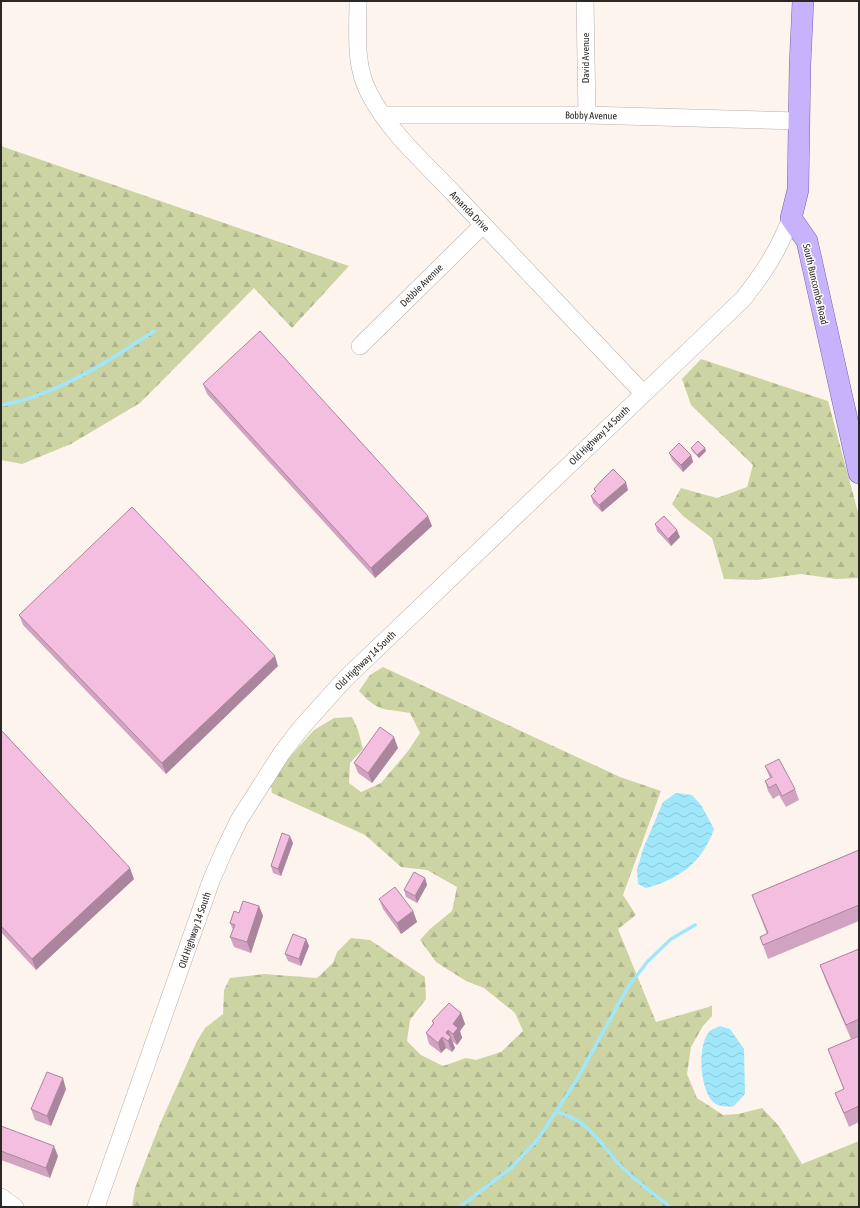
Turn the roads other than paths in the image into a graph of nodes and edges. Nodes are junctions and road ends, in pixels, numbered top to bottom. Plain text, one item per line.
1 (358, 1) edge
2 (585, 1) edge
3 (803, 1) edge
4 (383, 115) junction
5 (587, 115) junction
6 (799, 121) junction
7 (791, 218) junction
8 (483, 225) junction
9 (360, 346) dead end
10 (643, 393) junction
11 (859, 473) edge
12 (1, 1197) edge
13 (15, 1207) edge
14 (96, 1207) edge

1 - 4 street, Amanda Drive
2 - 5 street, David Avenue
3 - 6 main road
4 - 5 street, Bobby Avenue
4 - 8 street, Amanda Drive
5 - 6 street, Bobby Avenue
6 - 7 main road
7 - 10 street, Old Highway 14 South
7 - 11 main road, South Buncombe Road
8 - 9 street, Debbie Avenue
8 - 10 street, Amanda Drive
10 - 14 street, Old Highway 14 South
12 - 13 street

